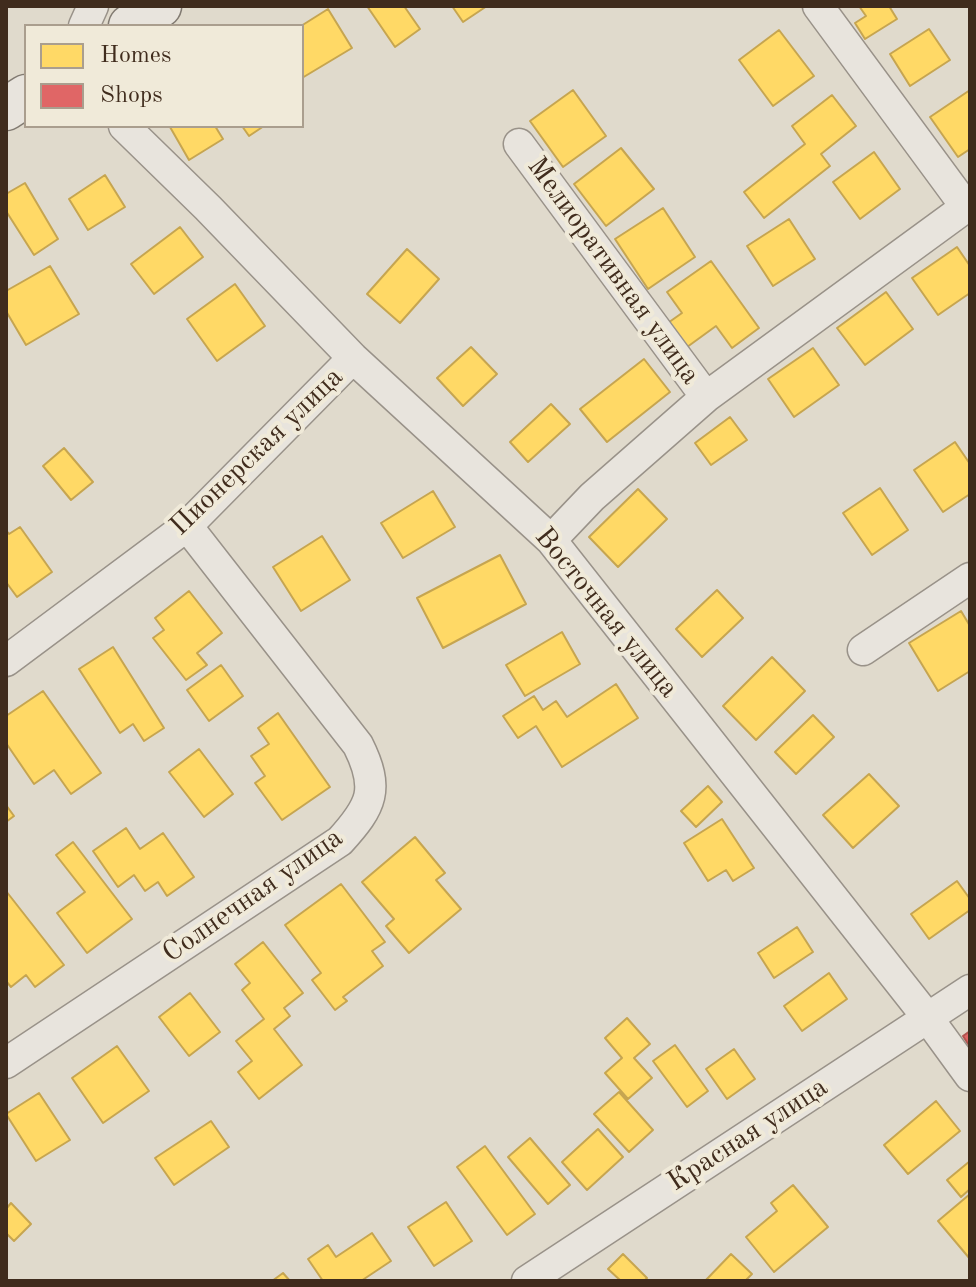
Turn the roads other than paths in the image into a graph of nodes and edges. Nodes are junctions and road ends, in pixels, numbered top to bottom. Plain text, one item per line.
1 (160, 6) edge
2 (818, 6) edge
3 (133, 24) edge
4 (24, 97) edge
5 (6, 109) edge
6 (126, 128) edge
7 (519, 144) dead end
8 (968, 206) edge
9 (353, 358) junction
10 (706, 397) junction
11 (187, 526) junction
12 (551, 540) junction
13 (970, 578) edge
14 (863, 650) dead end
15 (6, 661) edge
16 (970, 990) edge
17 (927, 1017) junction
18 (6, 1063) edge
19 (970, 1076) edge
20 (527, 1281) edge

1 - 3 street
2 - 8 street, Мелиоративная улица
4 - 5 street
6 - 9 street, Восточная улица
7 - 10 street, Мелиоративная улица
8 - 10 street, Мелиоративная улица
9 - 11 street, Пионерская улица
9 - 12 street, Восточная улица
10 - 12 street, Мелиоративная улица
11 - 15 street, Пионерская улица
11 - 18 street, Солнечная улица
12 - 17 street, Восточная улица
13 - 14 street
16 - 17 street, Красная улица
17 - 19 street, Восточная улица
17 - 20 street, Красная улица

